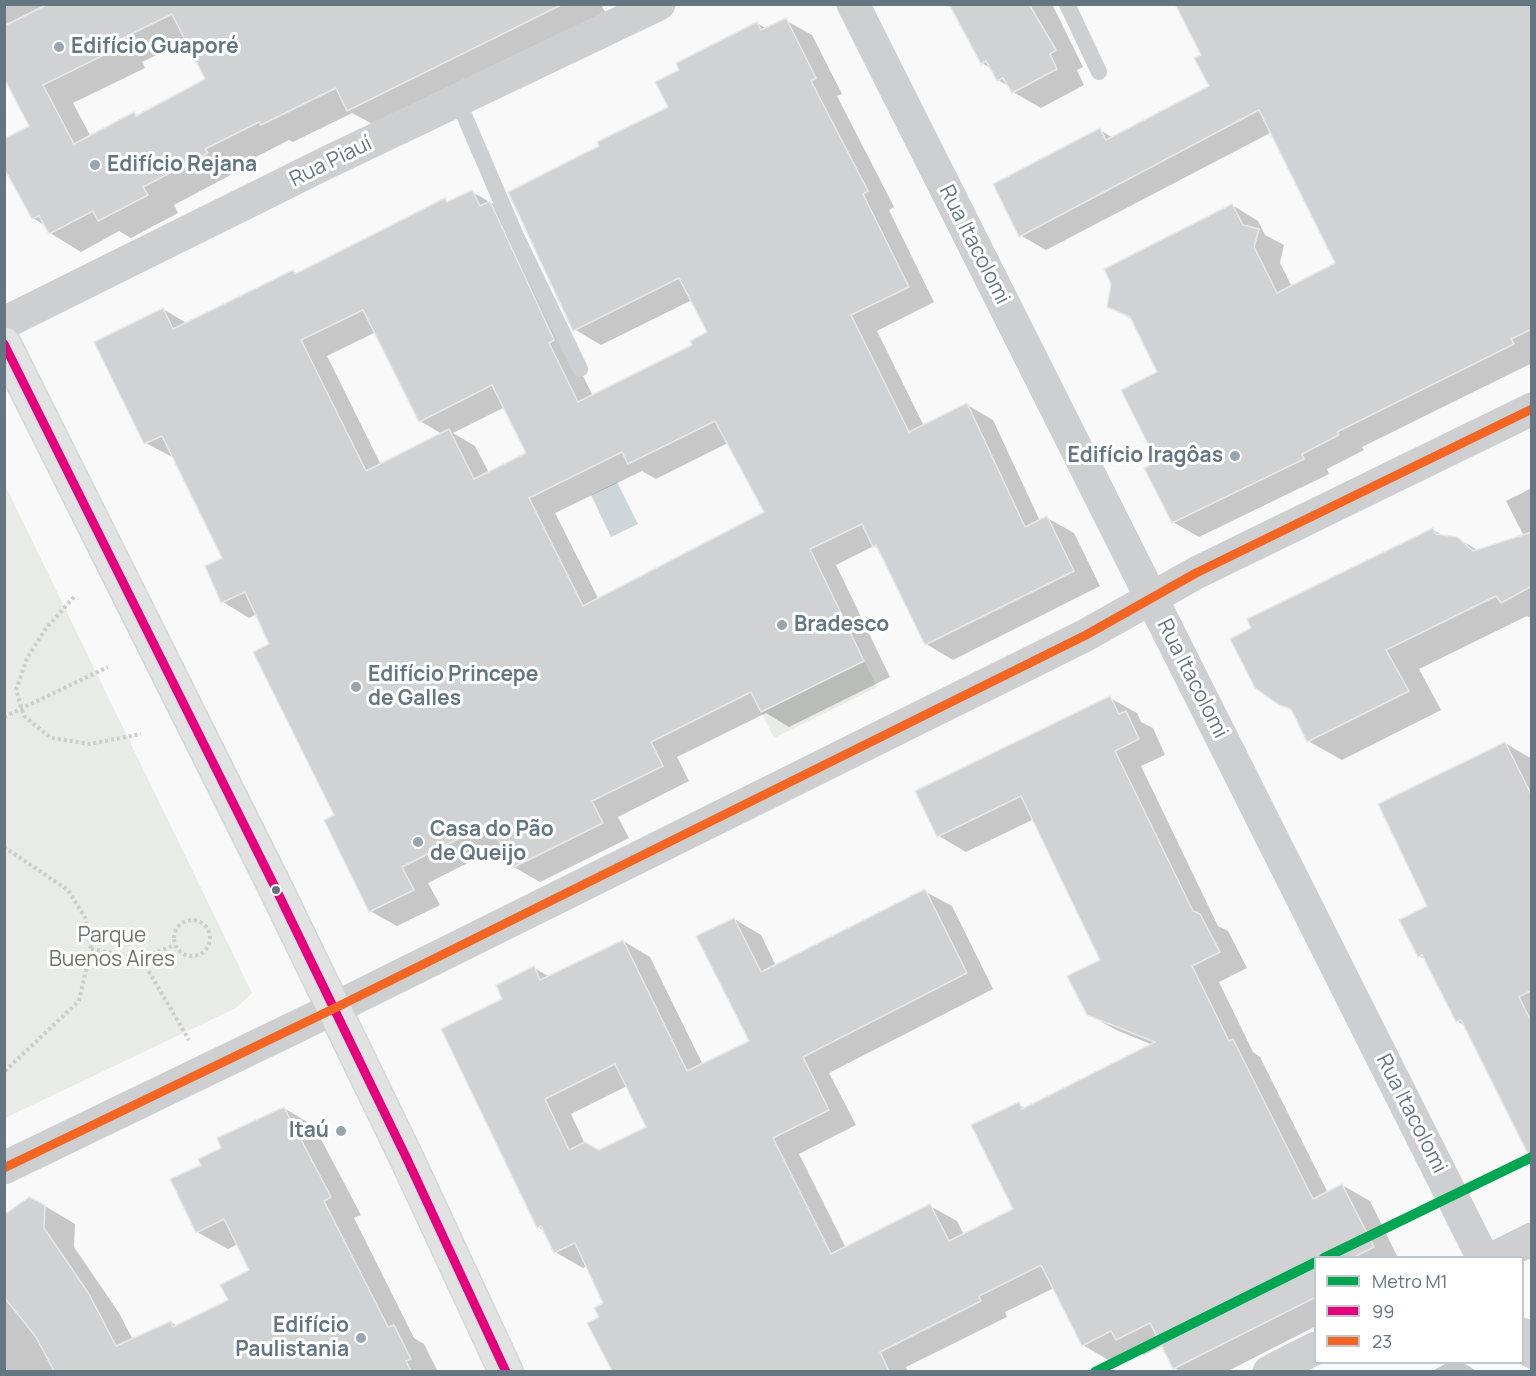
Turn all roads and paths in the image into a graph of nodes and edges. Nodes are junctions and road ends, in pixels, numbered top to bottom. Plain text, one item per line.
1 (659, 4) edge
2 (853, 4) edge
3 (1067, 4) edge
4 (1099, 72) dead end
5 (458, 101) junction
6 (4, 323) edge
7 (4, 344) edge
8 (580, 369) dead end
9 (1532, 409) edge
10 (74, 597) dead end
11 (1153, 600) junction
12 (108, 667) dead end
13 (22, 708) junction
14 (4, 717) edge
15 (141, 734) dead end
16 (4, 847) edge
17 (175, 945) junction
18 (91, 949) junction
19 (141, 958) junction
20 (333, 1009) junction
21 (192, 1044) dead end
22 (4, 1072) edge
23 (4, 1168) edge
24 (1532, 1239) edge
25 (1482, 1256) edge
26 (1496, 1256) edge
27 (1524, 1338) edge
28 (1314, 1349) edge
29 (1532, 1352) edge
30 (506, 1371) edge
31 (1269, 1371) edge

1 - 5 street, Rua Piauí
2 - 11 street, Rua Itacolomi
3 - 4 lane
5 - 6 street, Rua Piauí
5 - 8 lane
7 - 20 main road
9 - 11 street
10 - 13 path
11 - 20 street
11 - 25 street, Rua Itacolomi
12 - 13 path
13 - 14 path
13 - 15 path
16 - 18 path
17 - 17 path
17 - 19 path
18 - 19 path
18 - 22 path
19 - 21 path
20 - 23 street
20 - 30 main road
24 - 26 street
27 - 29 street
28 - 31 street

